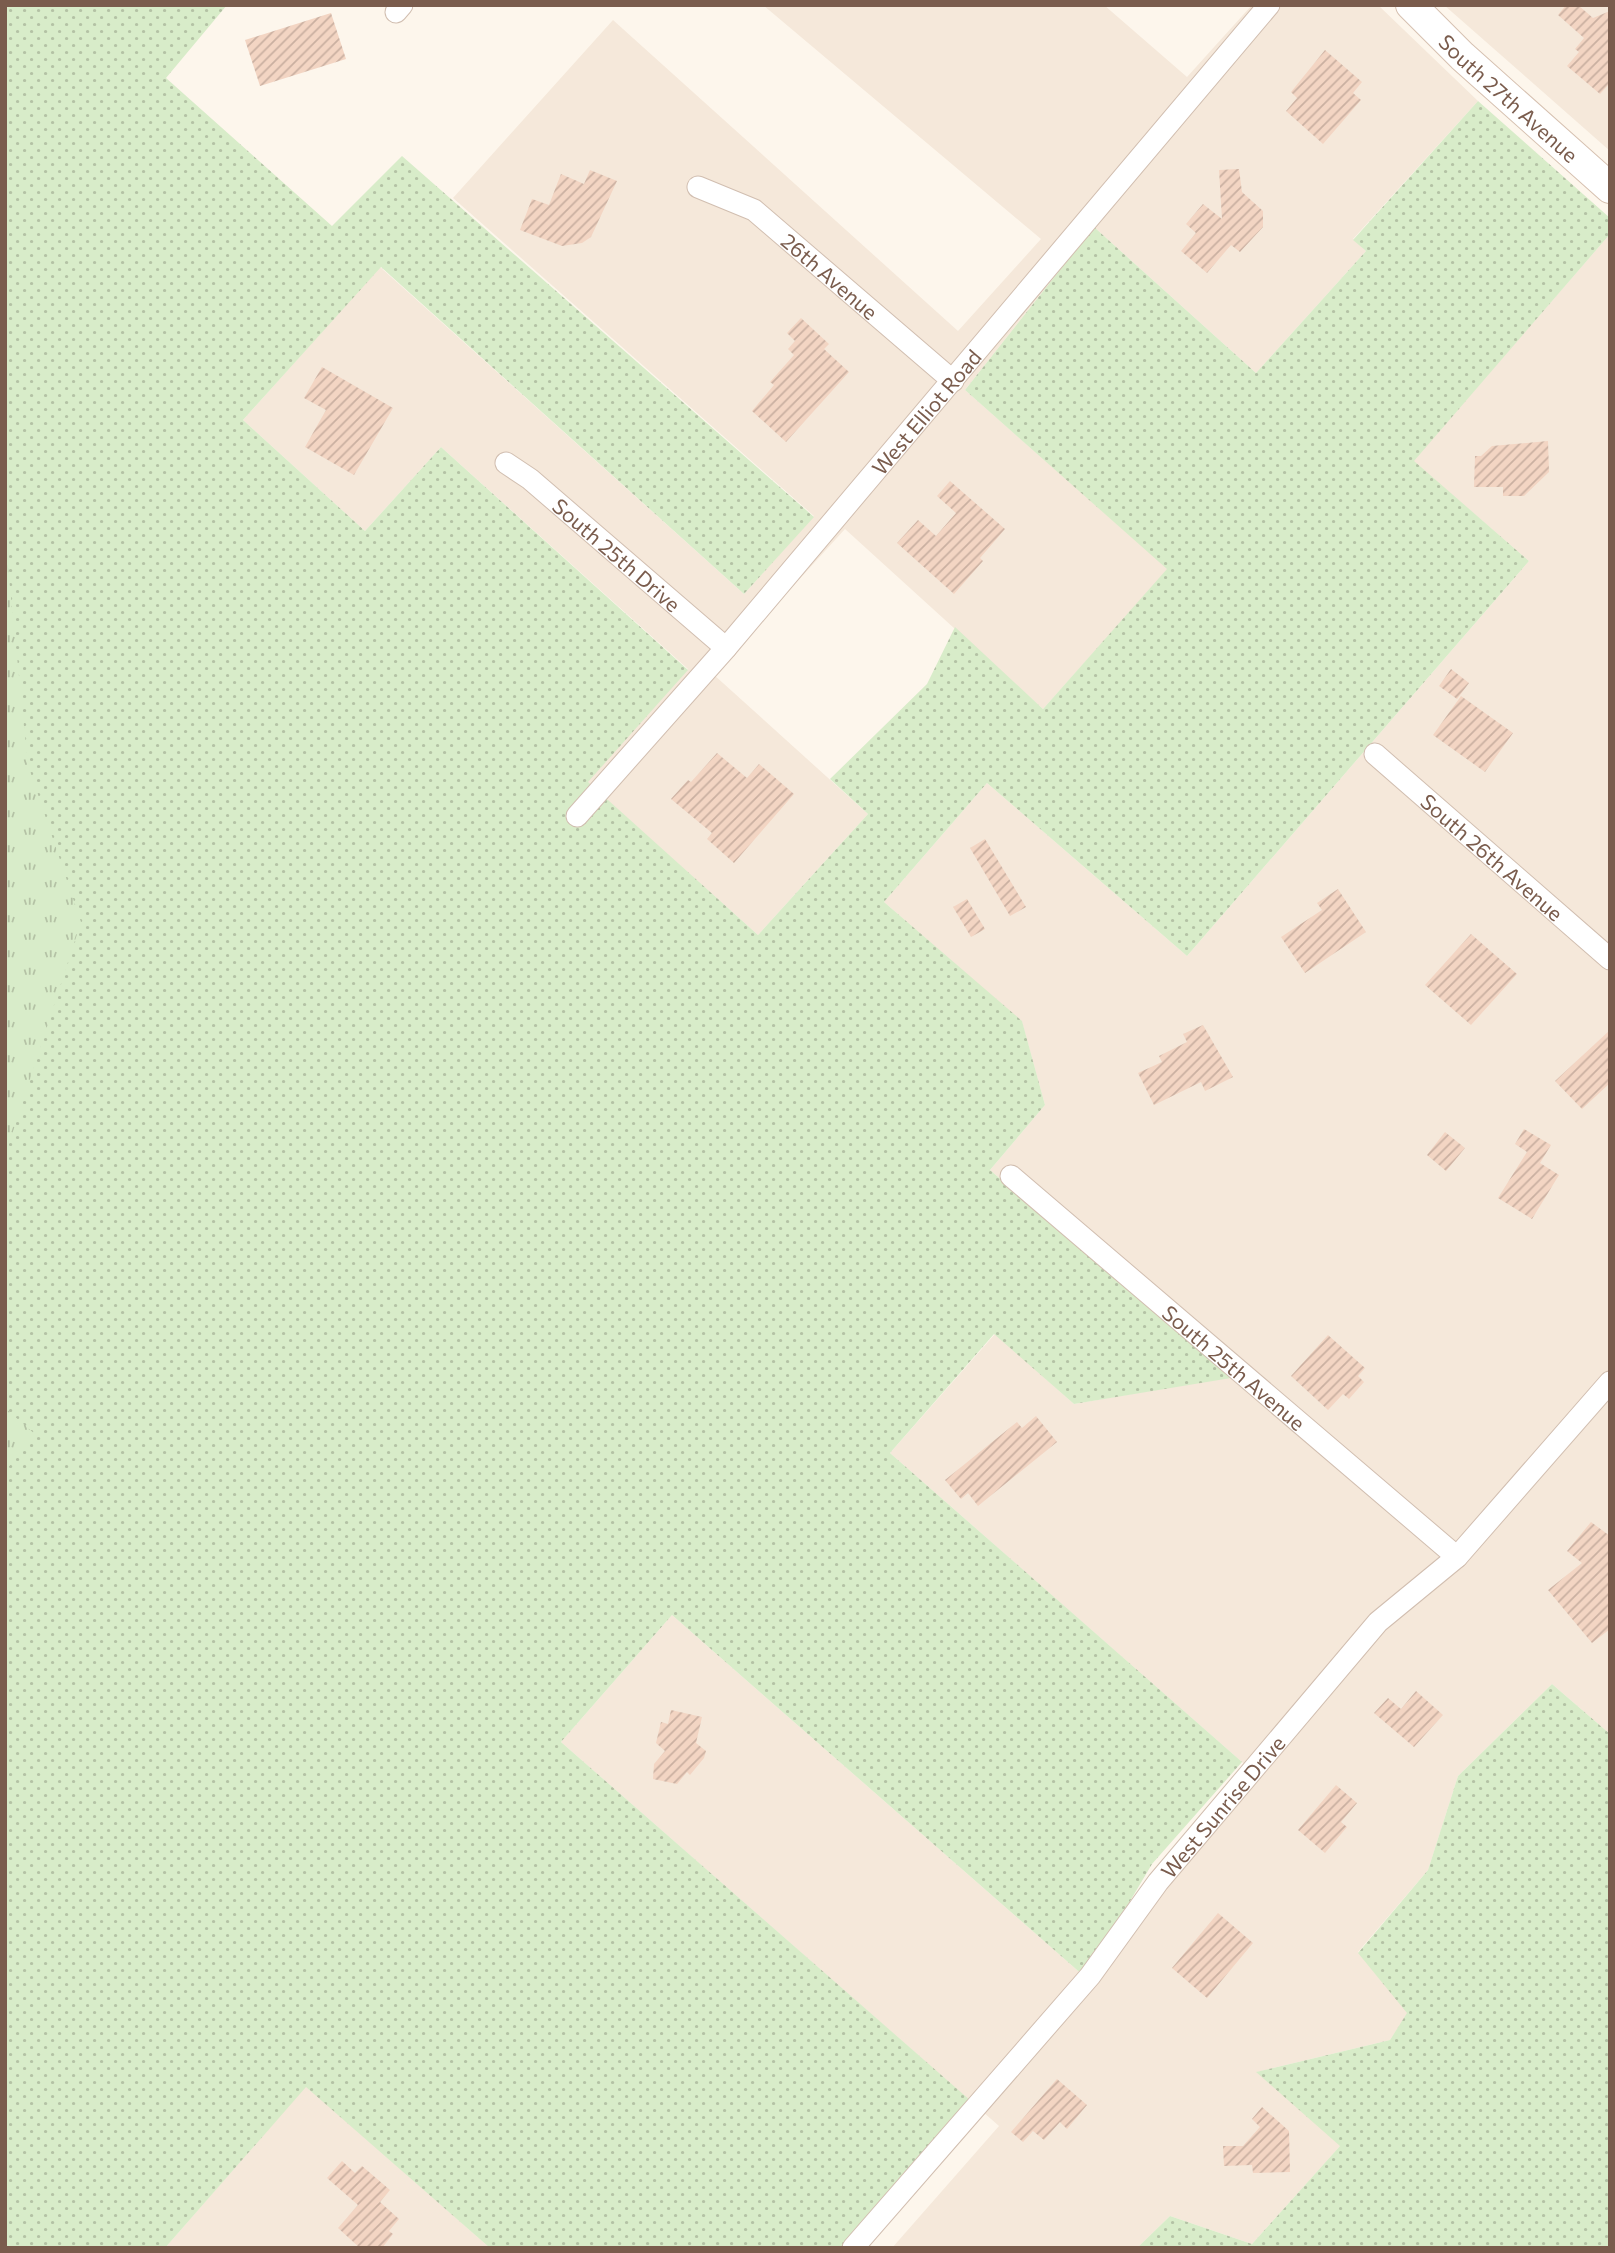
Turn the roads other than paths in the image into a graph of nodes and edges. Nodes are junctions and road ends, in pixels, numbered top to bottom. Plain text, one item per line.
1 (1269, 5) edge
2 (1411, 5) edge
3 (698, 187) dead end
4 (1610, 188) edge
5 (953, 382) junction
6 (506, 463) dead end
7 (726, 648) junction
8 (1375, 754) dead end
9 (577, 816) dead end
10 (1610, 959) edge
11 (1011, 1175) dead end
12 (1610, 1382) edge
13 (1457, 1558) junction
14 (853, 2248) edge

1 - 5 street, West Elliot Road
2 - 4 street, South 27th Avenue
3 - 5 street, 26th Avenue
5 - 7 street, West Elliot Road
6 - 7 street, South 25th Drive
7 - 9 street, West Elliot Road
8 - 10 street, South 26th Avenue
11 - 13 street, South 25th Avenue
12 - 13 street, West Sunrise Drive
13 - 14 street, West Sunrise Drive

